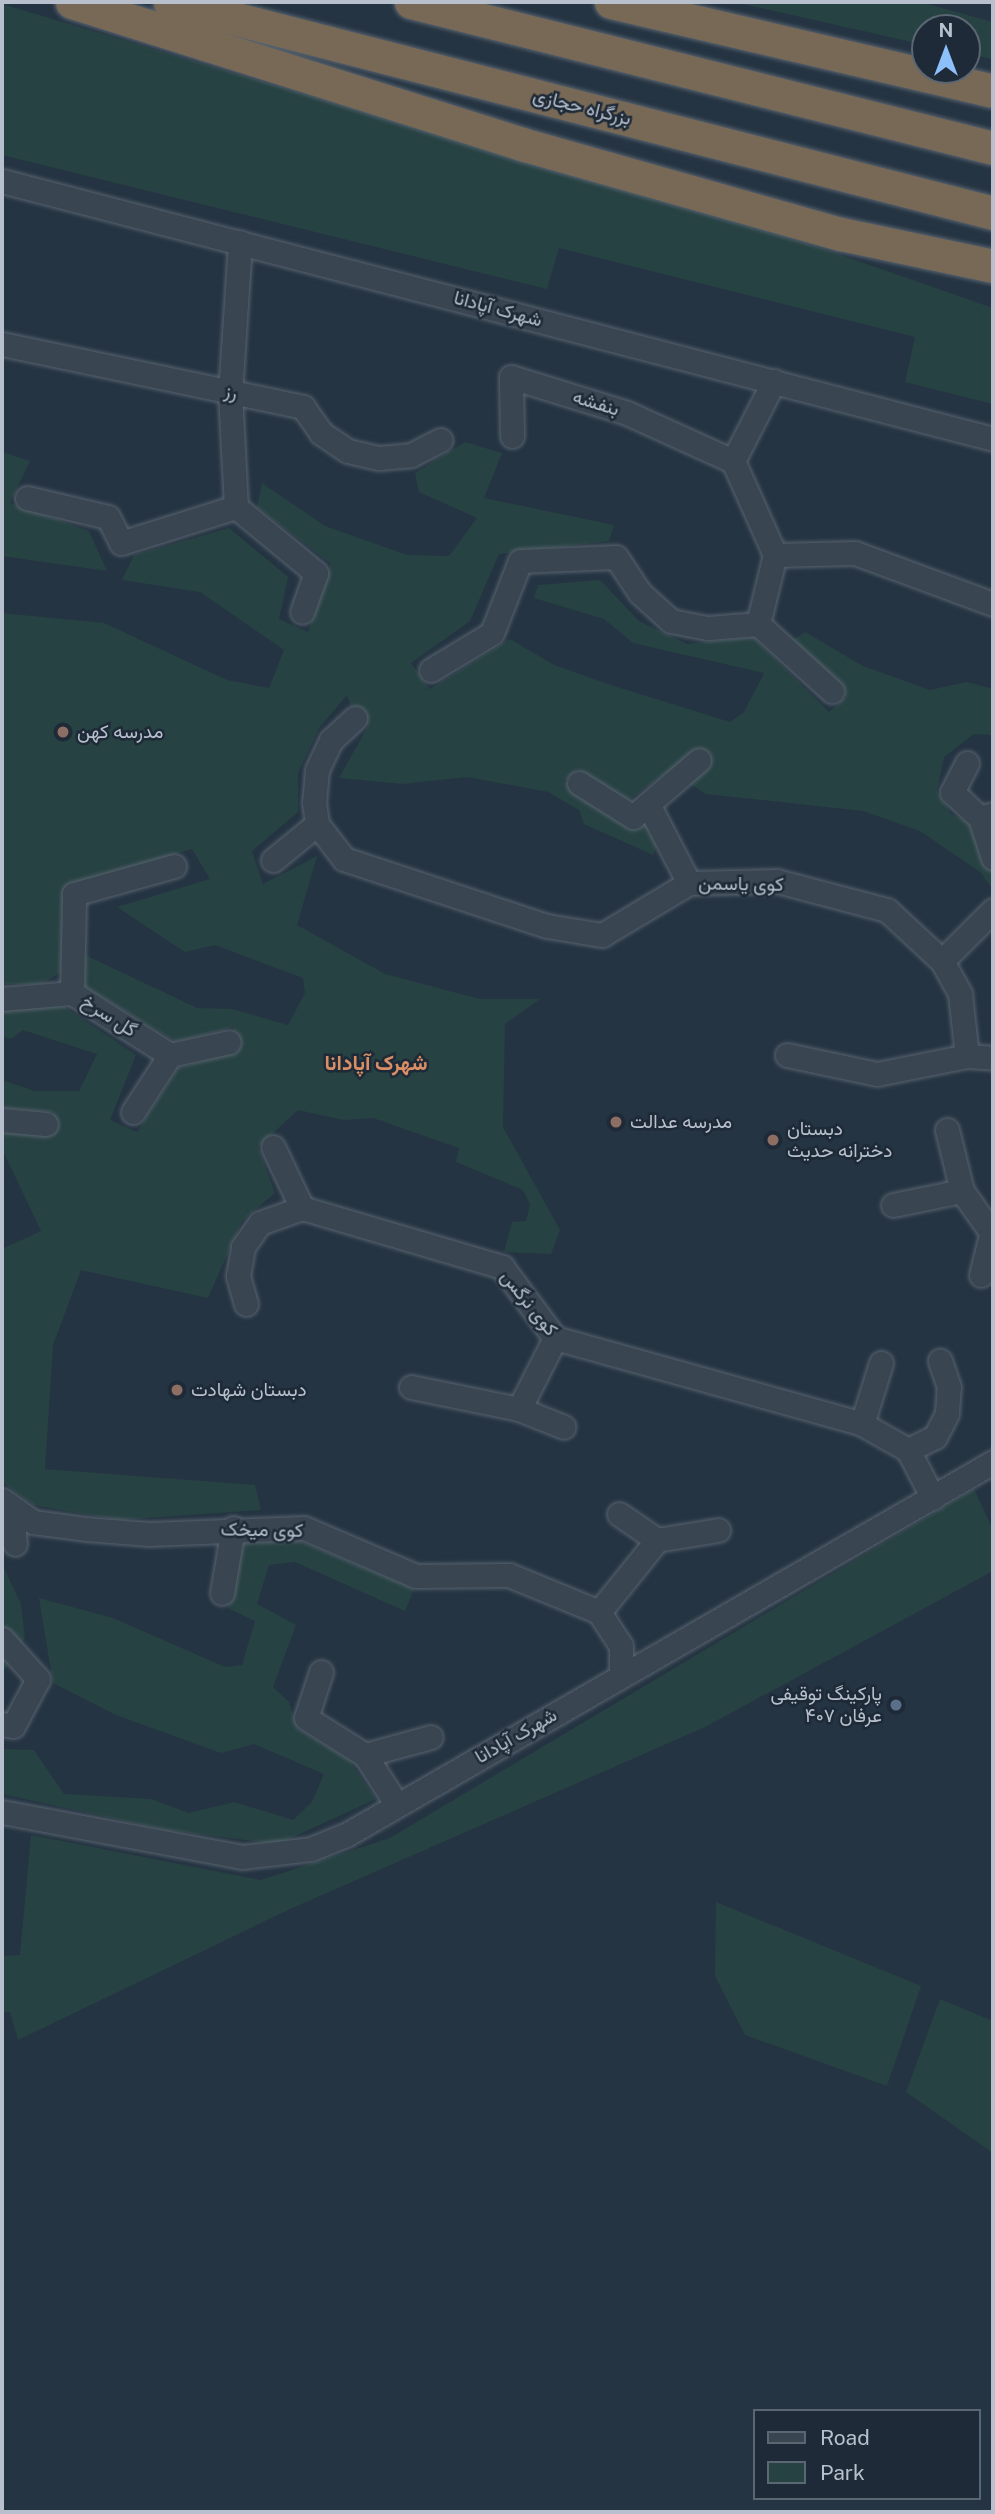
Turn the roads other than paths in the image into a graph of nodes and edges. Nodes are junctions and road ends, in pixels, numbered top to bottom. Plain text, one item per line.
1 (72, 2) edge
2 (170, 2) edge
3 (411, 2) edge
4 (611, 2) edge
5 (911, 70) edge
6 (968, 84) edge
7 (993, 91) edge
8 (993, 148) edge
9 (2, 181) edge
10 (993, 213) edge
11 (841, 234) junction
12 (240, 242) junction
13 (993, 266) edge
14 (993, 287) edge
15 (2, 344) edge
16 (774, 381) junction
17 (230, 392) junction
18 (512, 436) dead end
19 (993, 439) edge
20 (440, 440) dead end
21 (733, 461) junction
22 (27, 498) dead end
23 (236, 507) junction
24 (775, 555) junction
25 (993, 604) edge
26 (302, 612) dead end
27 (758, 624) junction
28 (431, 670) dead end
29 (832, 691) dead end
30 (355, 718) dead end
31 (699, 760) dead end
32 (967, 763) dead end
33 (579, 783) dead end
34 (648, 804) junction
35 (986, 816) edge
36 (317, 824) junction
37 (993, 858) edge
38 (273, 860) dead end
39 (174, 866) dead end
40 (689, 883) junction
41 (993, 910) edge
42 (942, 961) junction
43 (72, 993) junction
44 (2, 999) edge
45 (229, 1042) dead end
46 (170, 1055) junction
47 (788, 1055) dead end
48 (967, 1056) junction
49 (993, 1058) edge
50 (133, 1112) dead end
51 (2, 1120) edge
52 (46, 1124) dead end
53 (947, 1130) dead end
54 (272, 1147) dead end
55 (962, 1191) junction
56 (893, 1205) dead end
57 (302, 1208) junction
58 (992, 1235) edge
59 (981, 1275) dead end
60 (246, 1304) dead end
61 (555, 1338) junction
62 (940, 1361) dead end
63 (881, 1363) dead end
64 (411, 1387) dead end
65 (519, 1409) junction
66 (862, 1423) junction
67 (564, 1427) dead end
68 (908, 1450) junction
69 (993, 1462) edge
70 (933, 1498) junction
71 (7, 1505) edge
72 (620, 1514) dead end
73 (233, 1528) junction
74 (718, 1530) dead end
75 (657, 1540) junction
76 (15, 1544) dead end
77 (222, 1593) dead end
78 (598, 1612) junction
79 (2, 1639) edge
80 (321, 1672) dead end
81 (621, 1675) junction
82 (2, 1724) edge
83 (430, 1738) dead end
84 (365, 1755) junction
85 (397, 1805) junction
86 (2, 1812) edge

1 - 11 highway
2 - 10 highway, بزرگراه حجازی
3 - 8 highway
4 - 5 highway
6 - 7 highway
9 - 12 street, شهرک آپادانا
11 - 13 highway
11 - 14 highway
12 - 16 street, شهرک آپادانا
12 - 17 street
15 - 17 street, رز
16 - 19 street, شهرک آپادانا
16 - 21 street
17 - 20 street, رز
17 - 23 street
18 - 21 street, بنفشه
21 - 24 street
22 - 23 street
23 - 26 street
24 - 25 street
24 - 27 street
27 - 28 street
27 - 29 street
30 - 36 street
31 - 34 street
32 - 35 street
33 - 34 street
34 - 40 street, کوی یاسمن
35 - 37 street
36 - 38 street
36 - 40 street
39 - 43 street
40 - 42 street, کوی یاسمن
41 - 42 street
42 - 48 street, کوی یاسمن
43 - 44 street, گل سرخ
43 - 46 street, گل سرخ
45 - 46 street
46 - 50 street
47 - 48 street
48 - 49 street
51 - 52 street
53 - 55 street
54 - 57 street
55 - 56 street
55 - 58 street
57 - 60 street
57 - 61 street, کوی نرگس
58 - 59 street
61 - 65 street
61 - 66 street, کوی نرگس
62 - 68 street
63 - 66 street
64 - 65 street
65 - 67 street
66 - 68 street, کوی نرگس
68 - 70 street
69 - 70 street, شهرک آپادانا
70 - 81 street, شهرک آپادانا
71 - 73 street, کوی میخک
71 - 76 street
72 - 75 street
73 - 77 street
73 - 78 street, کوی میخک
74 - 75 street
75 - 78 street
78 - 81 street
79 - 82 street
80 - 84 street
81 - 85 street, شهرک آپادانا
83 - 84 street
84 - 85 street
85 - 86 street, شهرک آپادانا

